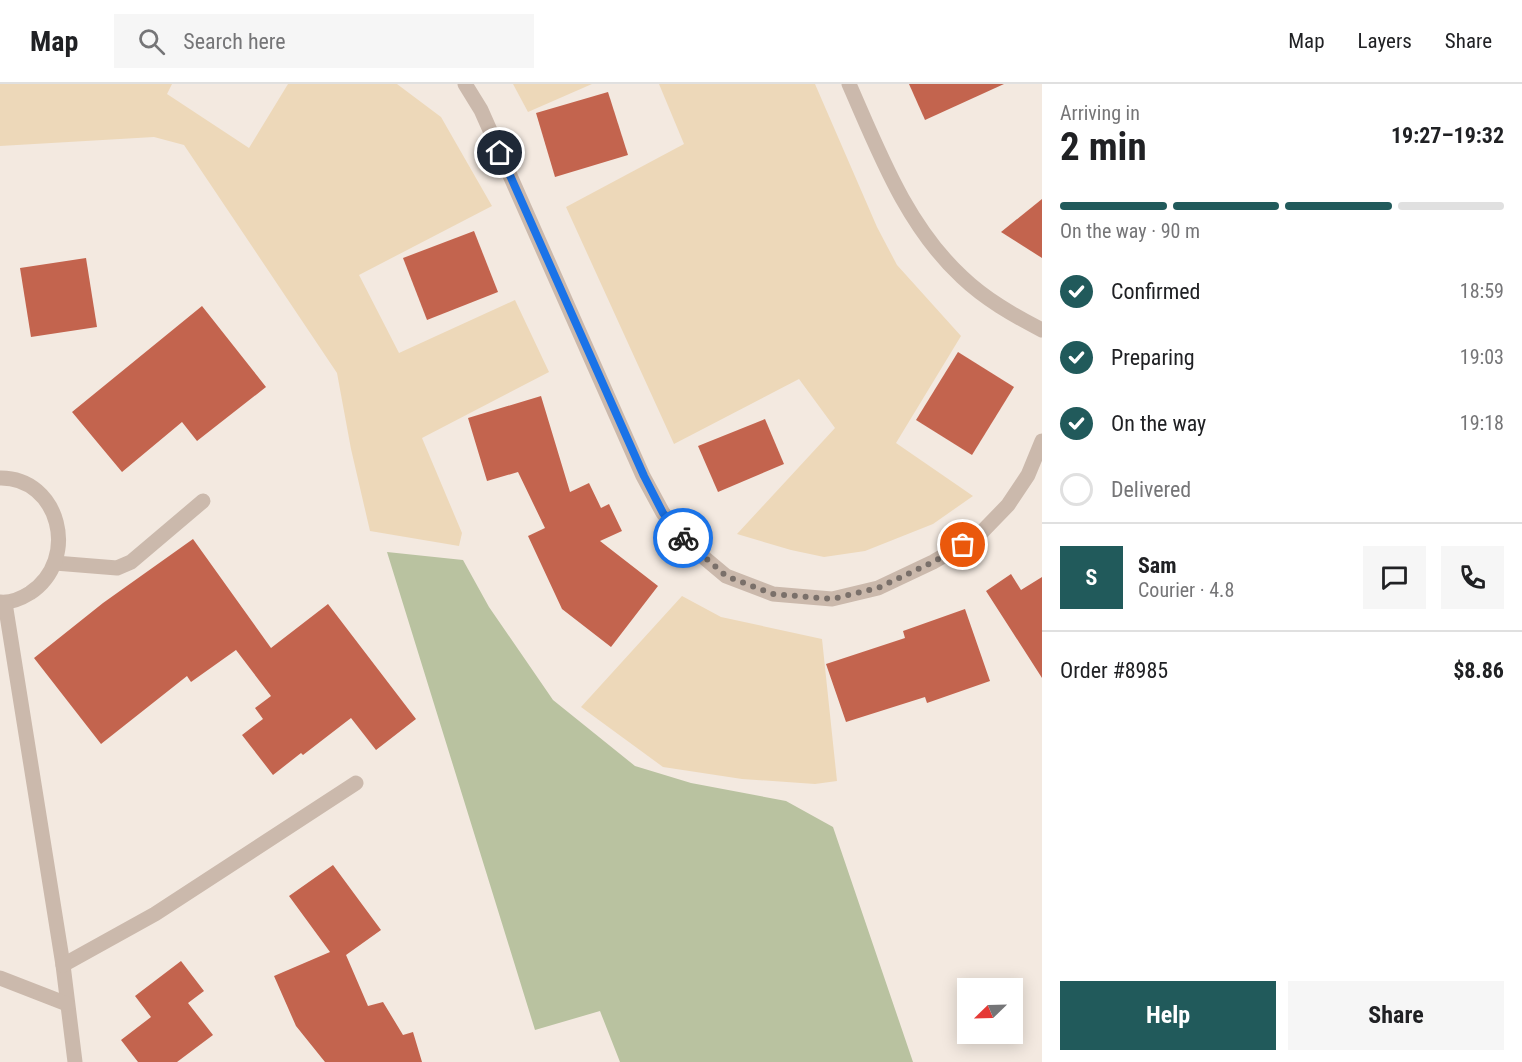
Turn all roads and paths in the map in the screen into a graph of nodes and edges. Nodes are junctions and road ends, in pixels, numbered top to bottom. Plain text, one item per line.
1 (465, 84) edge
2 (849, 84) edge
3 (1042, 330) edge
4 (1042, 441) edge
5 (0, 478) edge
6 (203, 501) dead end
7 (55, 563) junction
8 (2, 602) edge
9 (356, 783) dead end
10 (63, 965) junction
11 (0, 978) edge
12 (67, 1004) junction
13 (75, 1062) edge

1 - 4 street
2 - 3 street
5 - 7 street
6 - 7 street
7 - 8 street
8 - 10 street
9 - 10 street
10 - 12 street
11 - 12 street
12 - 13 street

